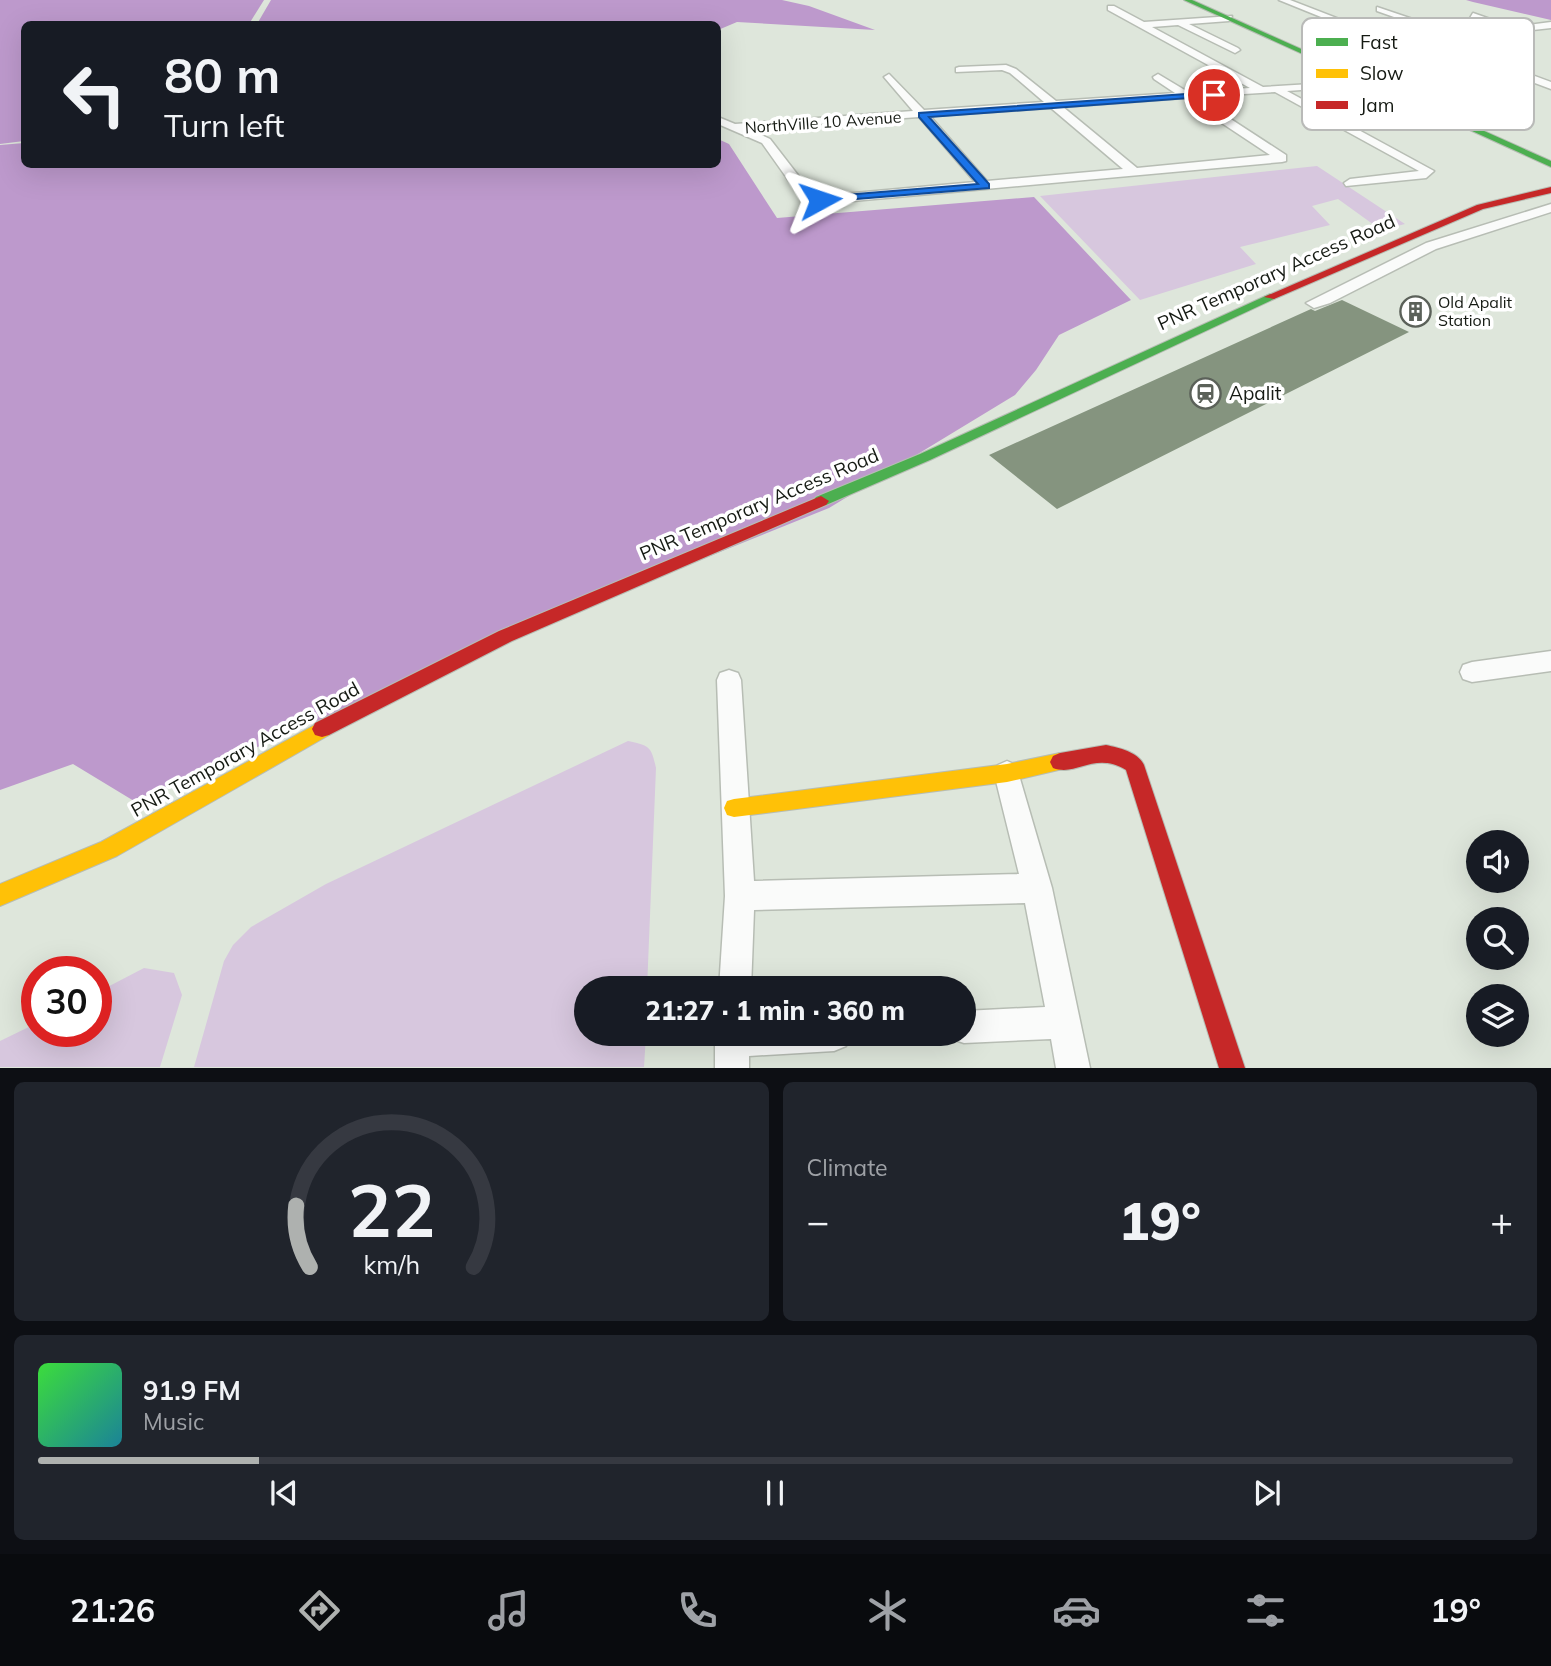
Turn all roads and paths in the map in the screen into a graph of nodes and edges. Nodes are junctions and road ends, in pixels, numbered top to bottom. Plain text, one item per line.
1 (1187, 0) edge
2 (1283, 0) edge
3 (1111, 8) dead end
4 (1380, 9) dead end
5 (1473, 16) dead end
6 (1229, 18) junction
7 (1329, 18) edge
8 (1405, 18) edge
9 (1479, 18) edge
10 (1179, 22) junction
11 (1143, 25) junction
12 (1235, 50) dead end
13 (1302, 50) edge
14 (959, 70) dead end
15 (889, 77) dead end
16 (1158, 77) dead end
17 (1534, 80) edge
18 (1551, 86) edge
19 (1302, 88) edge
20 (1277, 90) junction
21 (1264, 91) junction
22 (1189, 97) junction
23 (1302, 103) edge
24 (1054, 106) junction
25 (922, 115) junction
26 (721, 121) edge
27 (734, 127) junction
28 (1352, 130) edge
29 (1477, 130) edge
30 (1551, 164) edge
31 (1136, 173) junction
32 (1350, 183) dead end
33 (985, 186) junction
34 (1551, 190) edge
35 (1551, 208) edge
36 (1314, 303) dead end
37 (1551, 661) edge
38 (1472, 673) dead end
39 (729, 680) dead end
40 (1007, 773) junction
41 (734, 808) junction
42 (1037, 888) junction
43 (0, 895) edge
44 (740, 896) junction
45 (736, 976) edge
46 (1065, 1022) junction
47 (976, 1026) edge
48 (1073, 1068) edge
49 (1232, 1068) edge

1 - 6 street
2 - 7 street
3 - 11 street
4 - 8 street
5 - 9 street
6 - 10 street
6 - 13 street
10 - 11 street
10 - 12 street
11 - 21 street
14 - 24 street
15 - 25 street
16 - 22 street
17 - 18 street
19 - 20 street, NorthVille 10 Avenue
20 - 21 street, NorthVille 10 Avenue
20 - 23 street
21 - 22 street, NorthVille 10 Avenue
22 - 24 street, NorthVille 10 Avenue
22 - 31 street
24 - 25 street, NorthVille 10 Avenue
24 - 31 street
25 - 27 street, NorthVille 10 Avenue
25 - 33 street
26 - 27 street
27 - 33 street
28 - 32 street
29 - 30 street
31 - 33 street
34 - 43 street, PNR Temporary Access Road
35 - 36 street
37 - 38 street
39 - 41 street
40 - 41 street
40 - 42 street
40 - 49 street
41 - 44 street
42 - 44 street
42 - 46 street
44 - 45 street
46 - 47 street
46 - 48 street

